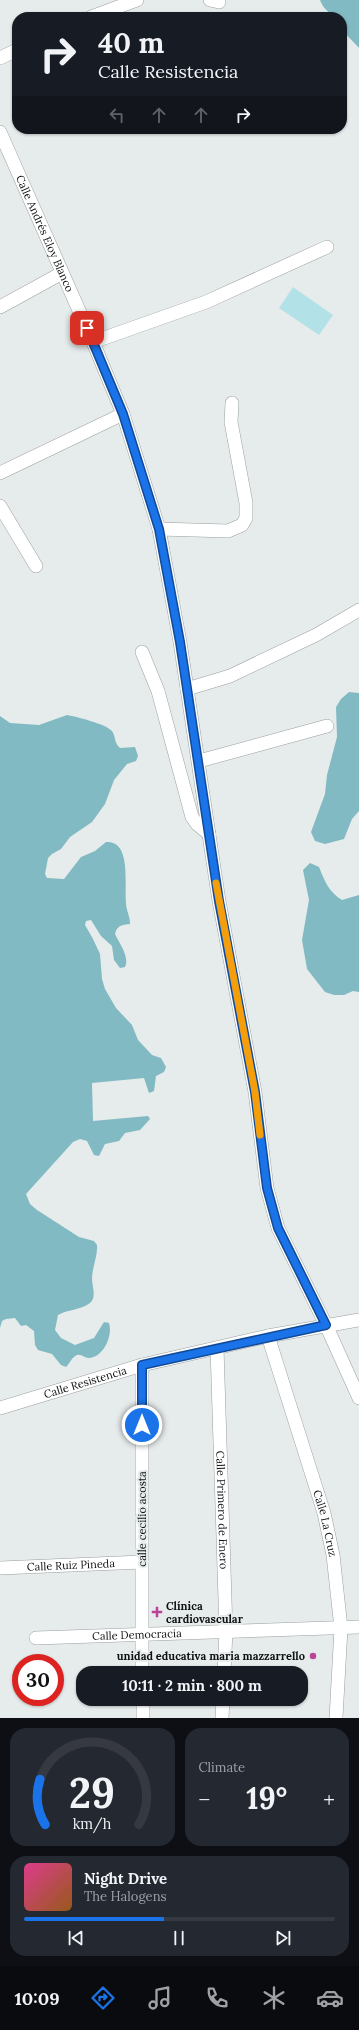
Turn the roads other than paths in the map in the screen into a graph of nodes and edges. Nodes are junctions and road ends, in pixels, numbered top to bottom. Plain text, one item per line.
1 (137, 0) edge
2 (111, 8) edge
3 (12, 52) edge
4 (0, 58) edge
5 (0, 132) edge
6 (327, 247) dead end
7 (62, 273) junction
8 (0, 307) edge
9 (93, 342) junction
10 (232, 403) dead end
11 (123, 414) junction
12 (0, 473) edge
13 (0, 506) edge
14 (159, 529) junction
15 (36, 566) dead end
16 (359, 610) edge
17 (142, 652) dead end
18 (186, 689) junction
19 (327, 726) dead end
20 (199, 761) junction
21 (209, 834) junction
22 (359, 1320) edge
23 (326, 1325) junction
24 (268, 1336) junction
25 (217, 1348) junction
26 (142, 1365) junction
27 (359, 1398) edge
28 (0, 1408) edge
29 (142, 1562) junction
30 (0, 1568) edge
31 (359, 1627) edge
32 (341, 1628) junction
33 (226, 1631) junction
34 (142, 1634) junction
35 (36, 1638) dead end
36 (142, 1666) edge
37 (224, 1666) edge
38 (143, 1706) edge
39 (223, 1706) edge
40 (143, 1718) edge
41 (222, 1718) edge
42 (336, 1718) edge

1 - 2 street
3 - 4 street
5 - 7 street, Calle Andrés Eloy Blanco
6 - 9 street
7 - 8 street
7 - 9 street, Calle Andrés Eloy Blanco
9 - 11 street, Calle Andrés Eloy Blanco
10 - 14 street
11 - 12 street
11 - 14 street, Calle Andrés Eloy Blanco
13 - 15 street
14 - 18 street, Calle Andrés Eloy Blanco
16 - 18 street
17 - 21 street
18 - 20 street, Calle Andrés Eloy Blanco
19 - 20 street
20 - 21 street, Calle Andrés Eloy Blanco
21 - 23 street, Calle Andrés Eloy Blanco
22 - 23 street, Calle Resistencia
23 - 24 street, Calle Resistencia
23 - 27 street, Calle Andrés Eloy Blanco
24 - 25 street, Calle Resistencia
24 - 32 street, Calle La Cruz
25 - 26 street, Calle Resistencia
25 - 33 street, Calle Primero de Enero
26 - 28 street, Calle Resistencia
26 - 29 street, calle cecilio acosta
29 - 30 street, Calle Ruiz Pineda
29 - 34 street, calle cecilio acosta
31 - 32 street, Calle Democracia
32 - 33 street, Calle Democracia
32 - 42 street, Calle La Cruz
33 - 34 street, Calle Democracia
33 - 37 street, Calle Primero de Enero
34 - 35 street, Calle Democracia
34 - 36 street, calle cecilio acosta
38 - 40 street
39 - 41 street

